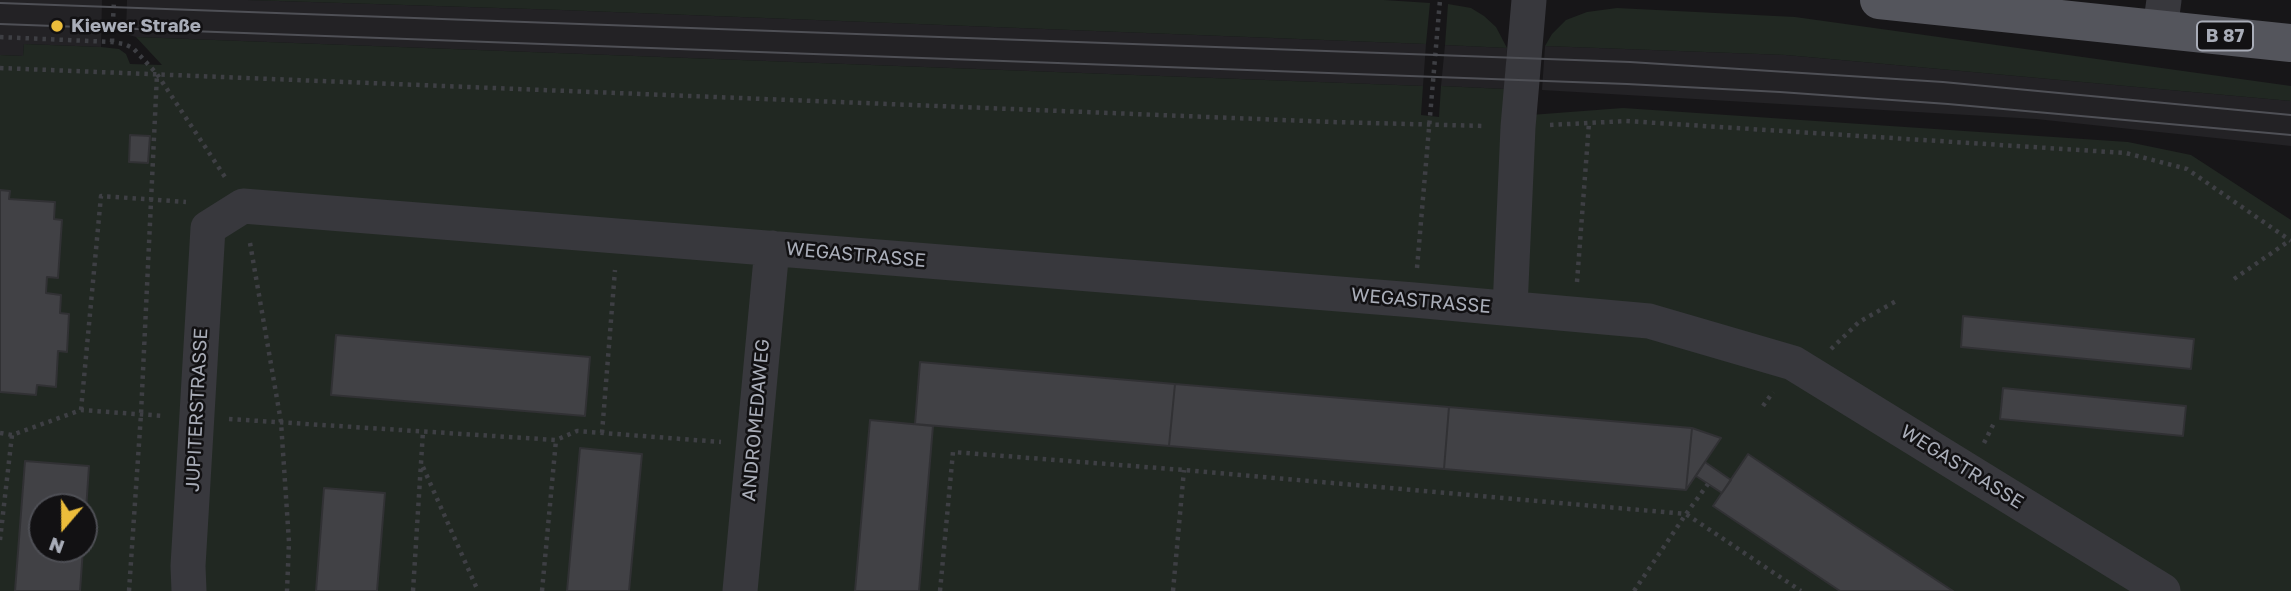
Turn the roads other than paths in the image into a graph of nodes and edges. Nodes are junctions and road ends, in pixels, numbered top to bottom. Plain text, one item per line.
1 (1530, 0) edge
2 (1879, 0) edge
3 (2162, 14) edge
4 (2291, 43) edge
5 (243, 206) joint
6 (772, 248) junction
7 (1510, 308) junction
8 (189, 591) edge
9 (740, 591) edge
10 (2163, 591) edge

1 - 7 street, WEGASTRASSE
2 - 3 main road, B 87
3 - 4 main road, B 87
5 - 6 street, WEGASTRASSE
5 - 8 street, JUPITERSTRASSE
6 - 7 street, WEGASTRASSE
6 - 9 street, ANDROMEDAWEG
7 - 10 street, WEGASTRASSE

